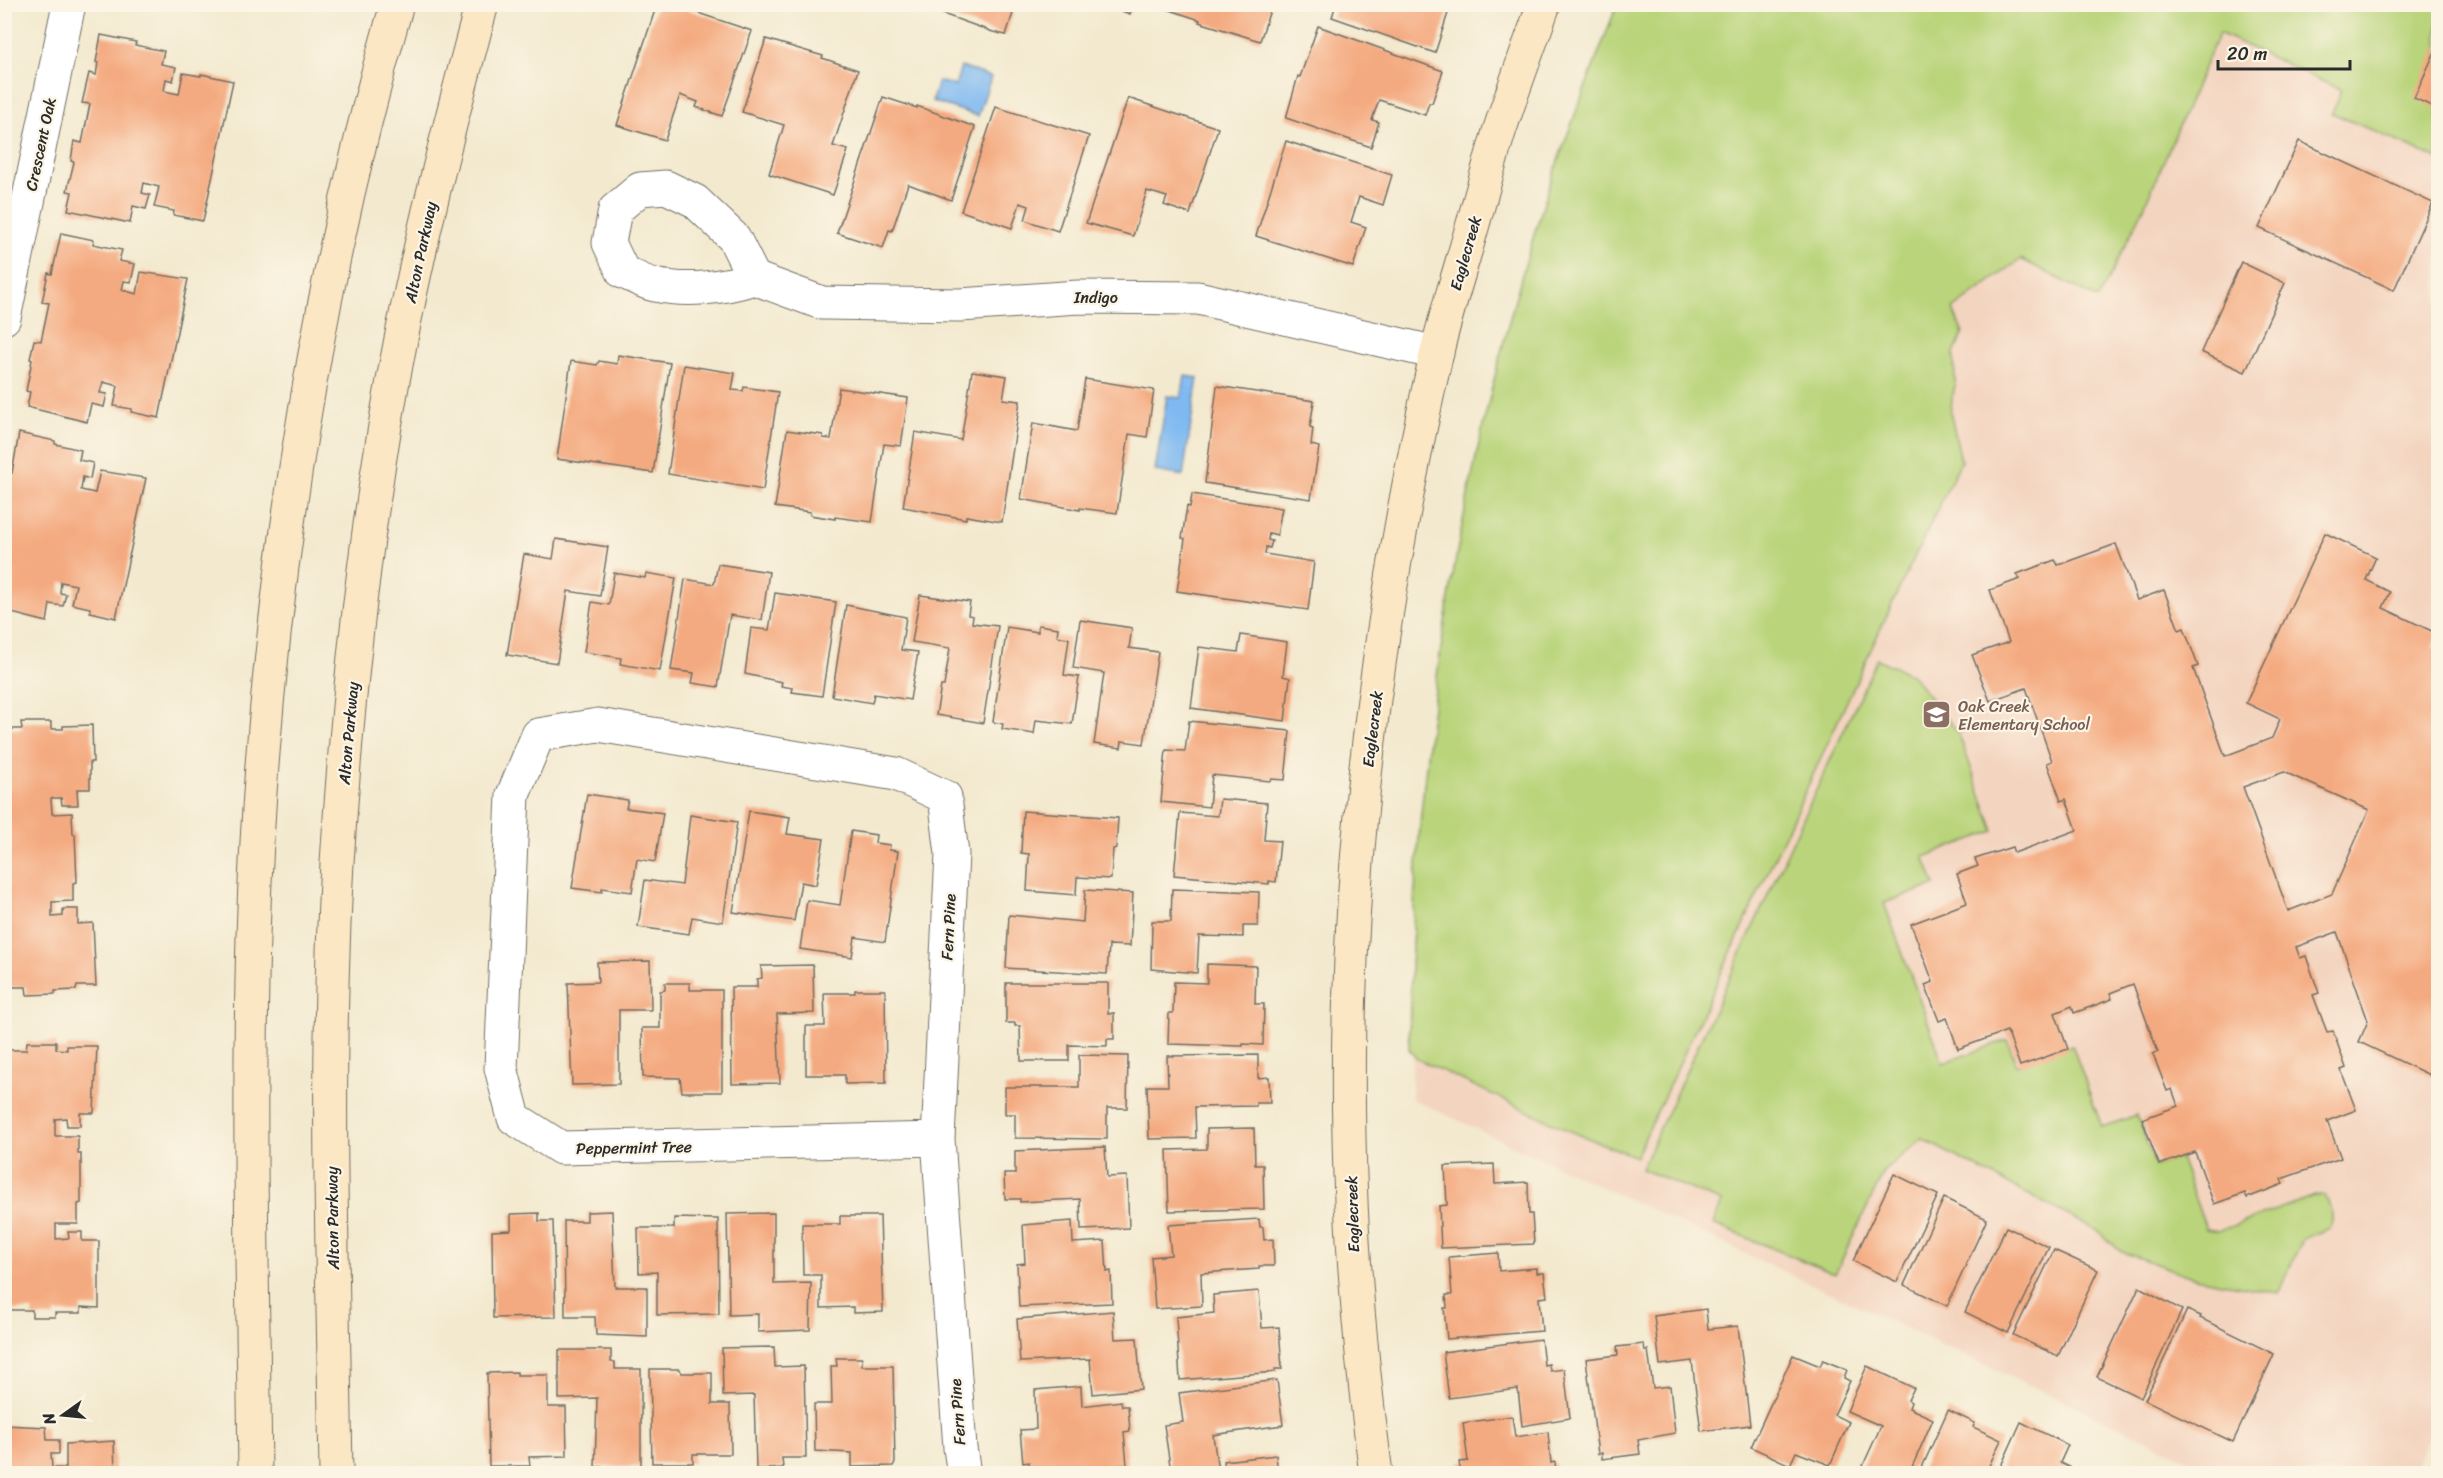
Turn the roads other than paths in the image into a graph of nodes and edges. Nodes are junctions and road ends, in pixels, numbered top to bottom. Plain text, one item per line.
1 (69, 4) edge
2 (397, 4) edge
3 (482, 4) edge
4 (1544, 4) edge
5 (18, 182) edge
6 (754, 278) dead end
7 (4, 318) edge
8 (1437, 353) junction
9 (538, 735) joint
10 (938, 1139) junction
11 (255, 1473) edge
12 (336, 1473) edge
13 (964, 1473) edge
14 (1376, 1473) edge

1 - 5 street, Crescent Oak
2 - 11 main road
3 - 12 main road, Alton Parkway
4 - 8 main road, Eaglecreek
5 - 7 street, Crescent Oak
6 - 8 street, Indigo
8 - 14 main road, Eaglecreek
9 - 10 street, Fern Pine
9 - 10 street, Peppermint Tree
10 - 13 street, Fern Pine

